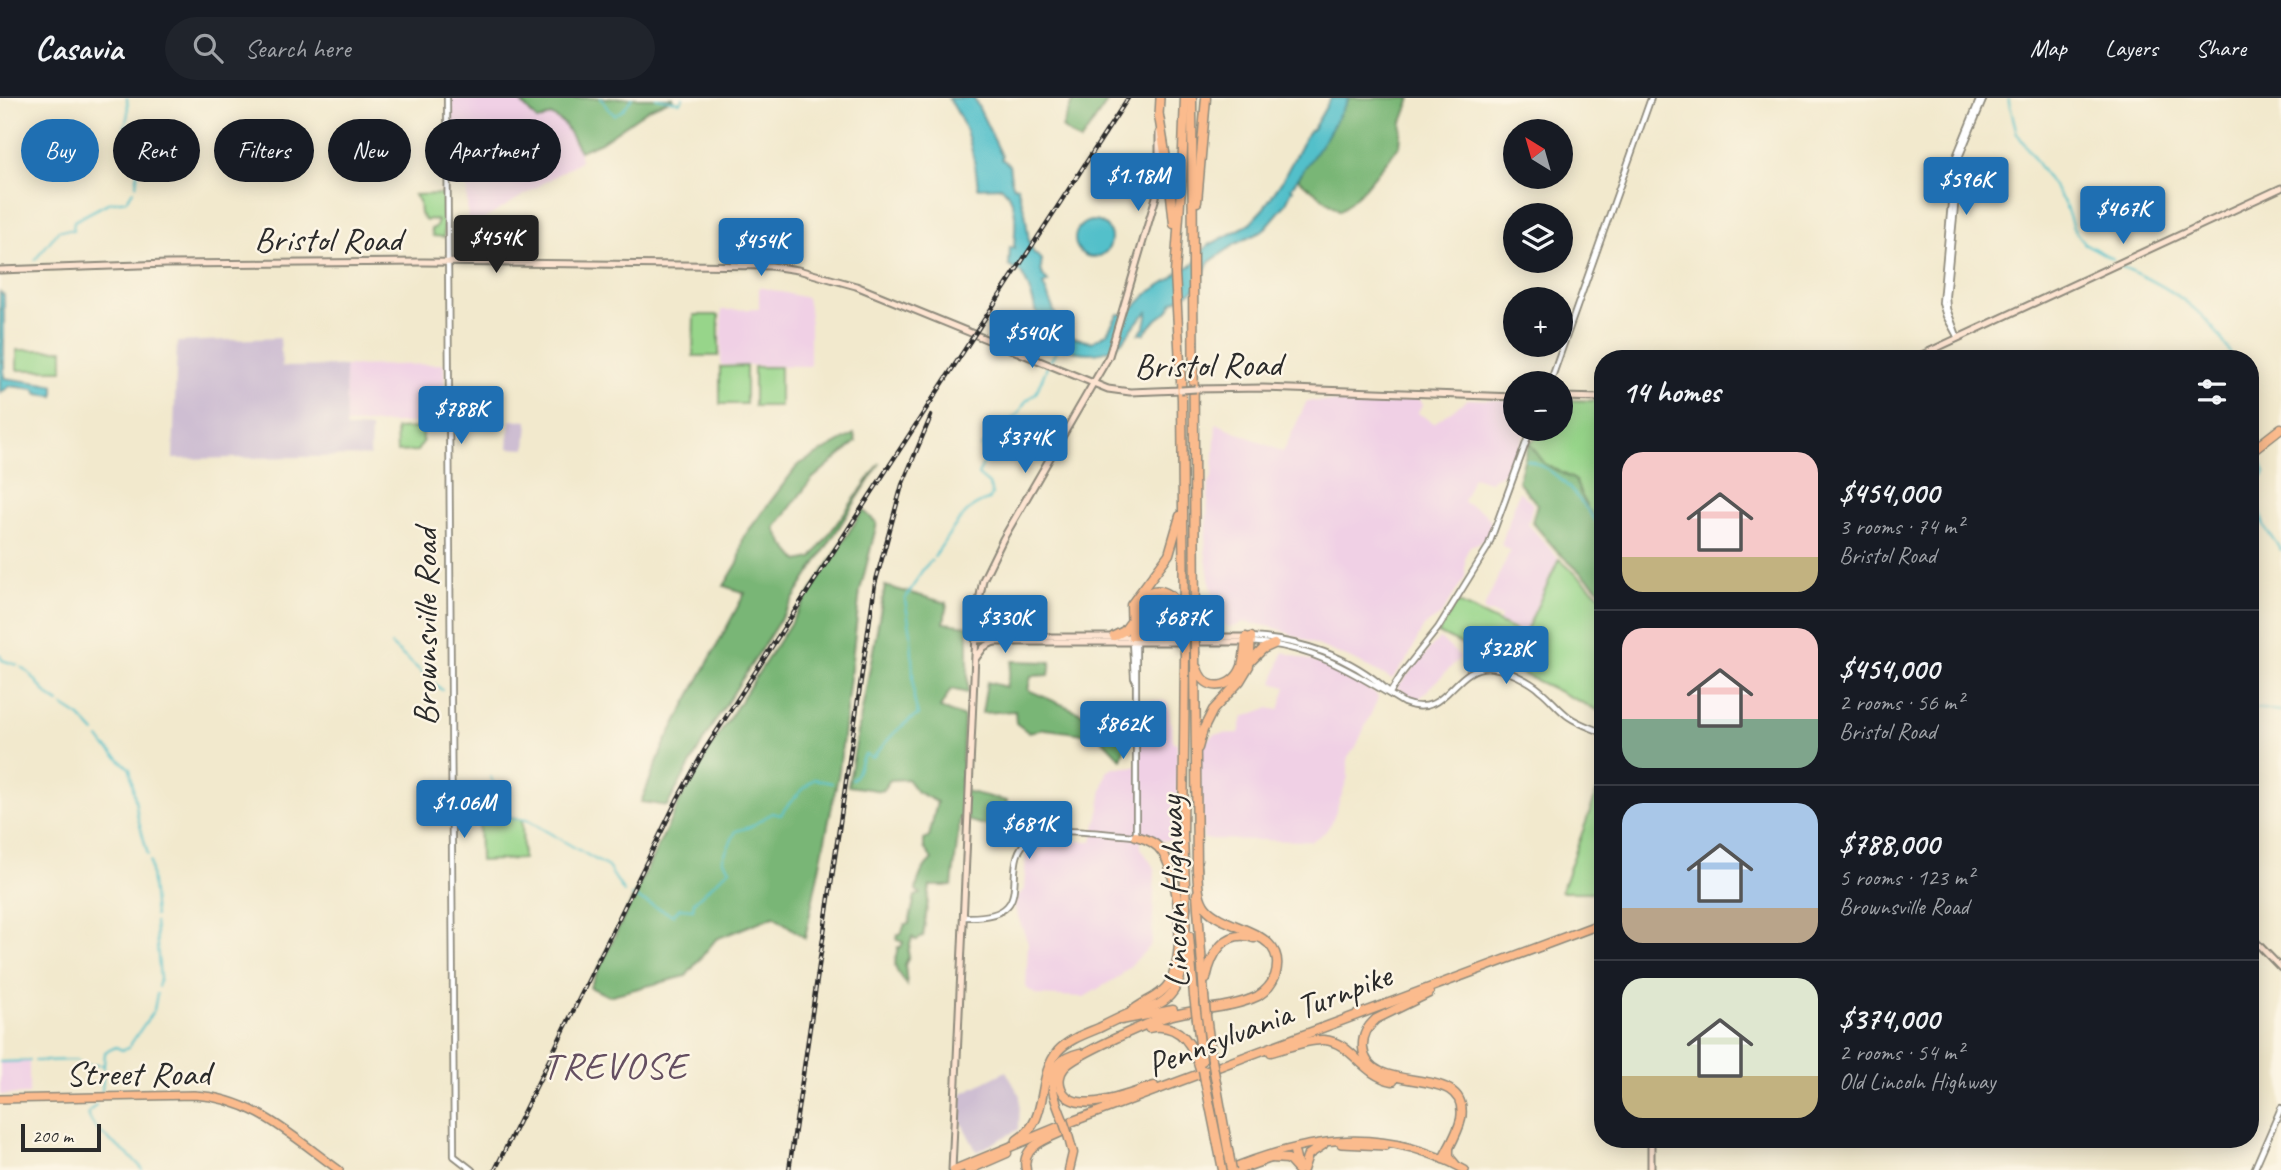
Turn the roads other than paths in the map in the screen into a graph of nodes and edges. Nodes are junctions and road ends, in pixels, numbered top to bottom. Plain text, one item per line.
1 (447, 98) edge
2 (1160, 98) edge
3 (1185, 98) edge
4 (1192, 98) edge
5 (1206, 98) edge
6 (1651, 98) edge
7 (1982, 98) edge
8 (1160, 116) junction
9 (2281, 188) edge
10 (1193, 237) junction
11 (1175, 255) junction
12 (446, 262) junction
13 (0, 270) edge
14 (1957, 336) junction
15 (1930, 350) edge
16 (1554, 371) edge
17 (1094, 383) junction
18 (1503, 397) edge
19 (1573, 397) edge
20 (1594, 398) edge
21 (2281, 425) edge
22 (1527, 441) edge
23 (2259, 441) edge
24 (2259, 444) edge
25 (1183, 503) junction
26 (977, 617) junction
27 (1134, 619) junction
28 (1184, 625) junction
29 (1114, 636) junction
30 (1160, 636) junction
31 (1134, 639) junction
32 (1248, 639) junction
33 (976, 640) junction
34 (995, 640) junction
35 (1275, 644) junction
36 (1195, 656) junction
37 (975, 661) junction
38 (1250, 662) junction
39 (1399, 679) junction
40 (1379, 684) junction
41 (1390, 693) junction
42 (1594, 729) edge
43 (1195, 765) junction
44 (1136, 836) junction
45 (1147, 840) junction
46 (1139, 846) dead end
47 (1197, 867) junction
48 (1186, 906) junction
49 (963, 918) junction
50 (1594, 928) edge
51 (1594, 928) edge
52 (2259, 945) edge
53 (2281, 968) edge
54 (1438, 989) junction
55 (1204, 996) junction
56 (1128, 1014) junction
57 (1201, 1017) junction
58 (1116, 1020) junction
59 (1133, 1032) junction
60 (1089, 1051) junction
61 (1271, 1052) junction
62 (1204, 1071) junction
63 (1047, 1073) junction
64 (0, 1099) edge
65 (2281, 1108) edge
66 (1061, 1121) junction
67 (1067, 1133) junction
68 (1323, 1145) junction
69 (1450, 1145) junction
70 (1651, 1148) edge
71 (1295, 1149) junction
72 (989, 1154) junction
73 (1271, 1158) junction
74 (1441, 1160) junction
75 (1455, 1167) edge
76 (1223, 1168) edge
77 (340, 1170) edge
78 (472, 1170) edge
79 (954, 1170) edge
80 (968, 1170) edge
81 (1026, 1170) edge
82 (1066, 1170) edge
83 (1232, 1170) edge
84 (1240, 1170) edge
85 (1301, 1170) edge
86 (1465, 1170) edge
87 (1651, 1170) edge
88 (2254, 1170) edge

1 - 12 street, Brownsville Road
2 - 8 main road
3 - 11 highway
4 - 10 highway
5 - 10 highway
6 - 16 street
7 - 14 street
8 - 11 highway
8 - 17 main road
9 - 14 main road
10 - 36 highway, Lincoln Highway, bridge
11 - 25 highway, Lincoln Highway
12 - 13 main road, Bristol Road
12 - 17 main road, Bristol Road
12 - 78 street, Brownsville Road
14 - 15 main road
17 - 18 main road, Bristol Road, bridge
17 - 26 main road
19 - 20 main road
21 - 23 highway
21 - 24 highway
22 - 39 street
25 - 27 highway
25 - 28 highway, Lincoln Highway
26 - 33 main road
26 - 34 main road
27 - 28 highway
27 - 29 highway
27 - 30 highway
27 - 31 highway
28 - 48 highway, Lincoln Highway, bridge
29 - 31 main road
29 - 34 main road
30 - 31 main road
30 - 32 main road
31 - 32 main road
31 - 34 main road
31 - 44 street
32 - 35 street
32 - 36 highway
32 - 38 highway
32 - 40 street
33 - 34 main road
33 - 37 main road
34 - 37 main road
35 - 38 highway
35 - 41 street
36 - 43 highway, Lincoln Highway
37 - 49 main road
38 - 43 highway
39 - 40 street
39 - 41 street
40 - 41 street
41 - 42 street
43 - 47 highway, Lincoln Highway
44 - 45 highway
44 - 49 street
45 - 46 highway
45 - 56 highway
47 - 55 highway, Lincoln Highway
47 - 59 highway
48 - 56 highway
48 - 57 highway, Lincoln Highway, bridge
49 - 79 main road
50 - 54 highway, Pennsylvania Turnpike
51 - 62 highway, Pennsylvania Turnpike
52 - 53 main road
54 - 61 highway, Pennsylvania Turnpike
54 - 69 highway
55 - 57 highway, Lincoln Highway, bridge
55 - 58 highway
56 - 58 highway
57 - 62 highway, Lincoln Highway
57 - 83 highway, Lincoln Highway, bridge
58 - 63 highway
59 - 60 highway
59 - 62 highway
60 - 62 highway
60 - 66 highway
61 - 67 highway, Pennsylvania Turnpike
61 - 74 highway
62 - 72 highway, Pennsylvania Turnpike
62 - 76 highway, Lincoln Highway, bridge
63 - 66 highway
63 - 72 highway
64 - 77 main road, Street Road
65 - 88 street
66 - 67 highway, bridge
67 - 80 highway, Pennsylvania Turnpike
67 - 81 highway
67 - 82 highway
68 - 71 main road
68 - 74 main road
68 - 85 highway
69 - 74 highway
69 - 75 highway
70 - 87 main road
71 - 73 main road
71 - 74 main road
71 - 76 main road
71 - 85 highway
72 - 79 highway, Pennsylvania Turnpike
73 - 84 main road
73 - 85 highway
74 - 75 main road
75 - 86 main road

